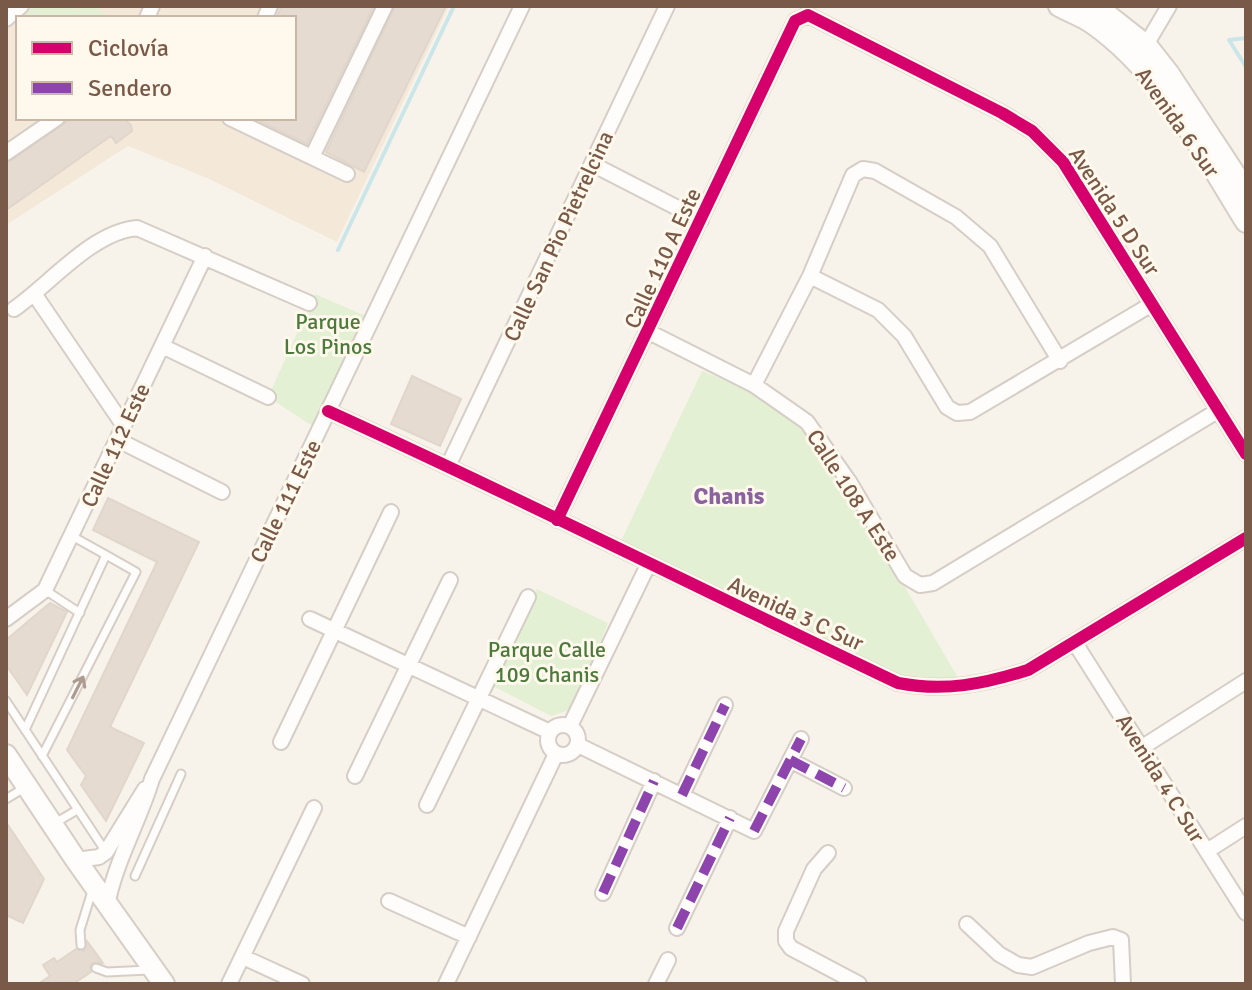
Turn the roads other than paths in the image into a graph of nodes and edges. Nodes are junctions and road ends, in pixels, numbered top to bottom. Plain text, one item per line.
1 (21, 6) edge
2 (385, 6) edge
3 (522, 6) edge
4 (667, 6) edge
5 (1059, 6) edge
6 (1096, 6) edge
7 (1169, 6) edge
8 (803, 15) joint
9 (6, 19) edge
10 (1140, 53) junction
11 (54, 120) edge
12 (234, 120) edge
13 (6, 153) edge
14 (312, 157) junction
15 (592, 164) junction
16 (347, 174) dead end
17 (1246, 191) edge
18 (701, 220) junction
19 (1246, 222) edge
20 (205, 256) junction
21 (810, 276) junction
22 (35, 295) junction
23 (309, 303) dead end
24 (1152, 304) junction
25 (14, 309) dead end
26 (649, 332) junction
27 (162, 346) junction
28 (1060, 361) junction
29 (754, 385) junction
30 (268, 397) dead end
31 (1219, 410) junction
32 (328, 411) junction
33 (124, 426) junction
34 (118, 440) junction
35 (1246, 454) edge
36 (448, 466) junction
37 (222, 492) dead end
38 (391, 512) dead end
39 (557, 520) junction
40 (72, 536) junction
41 (1246, 538) edge
42 (106, 555) junction
43 (648, 565) junction
44 (450, 580) dead end
45 (45, 590) junction
46 (528, 597) dead end
47 (80, 613) junction
48 (6, 619) edge
49 (310, 619) dead end
50 (335, 631) junction
51 (1075, 643) junction
52 (408, 665) junction
53 (1246, 681) edge
54 (479, 698) junction
55 (6, 701) edge
56 (725, 705) dead end
57 (570, 726) junction
58 (25, 730) junction
59 (550, 732) junction
60 (801, 739) dead end
61 (281, 742) dead end
62 (578, 745) junction
63 (1141, 748) junction
64 (556, 754) junction
65 (6, 755) edge
66 (42, 756) junction
67 (790, 760) junction
68 (181, 774) dead end
69 (355, 776) dead end
70 (152, 779) junction
71 (654, 781) junction
72 (26, 786) junction
73 (844, 788) dead end
74 (682, 795) junction
75 (6, 799) edge
76 (427, 805) dead end
77 (314, 808) dead end
78 (77, 810) junction
79 (730, 818) junction
80 (52, 825) junction
81 (1246, 826) edge
82 (128, 842) junction
83 (145, 851) junction
84 (1207, 851) junction
85 (106, 852) junction
86 (828, 853) dead end
87 (76, 860) junction
88 (135, 876) dead end
89 (94, 886) junction
90 (603, 893) dead end
91 (389, 901) dead end
92 (107, 905) junction
93 (1246, 913) edge
94 (967, 924) dead end
95 (677, 928) dead end
96 (469, 937) junction
97 (81, 945) dead end
98 (243, 957) junction
99 (668, 960) dead end
100 (96, 968) dead end
101 (125, 971) junction
102 (159, 977) edge
103 (124, 984) edge
104 (229, 984) edge
105 (302, 984) edge
106 (446, 984) edge
107 (656, 984) edge
108 (859, 984) edge
109 (1123, 984) edge

1 - 9 street
2 - 14 street
3 - 32 street, Calle 111 Este
4 - 15 street, Calle San Pio Pietrelcina
5 - 10 main road, Avenida 6 Sur
6 - 10 main road, Avenida 6 Sur
7 - 10 street
8 - 18 street, Calle 110 A Este
8 - 24 street, Avenida 5 D Sur
10 - 17 main road, Avenida 6 Sur
10 - 19 main road, Avenida 6 Sur
11 - 13 street
12 - 14 street
14 - 16 street
15 - 18 street
15 - 36 street, Calle San Pio Pietrelcina
18 - 26 street, Calle 110 A Este
20 - 22 street
20 - 23 street
20 - 27 street, Calle 112 Este
21 - 28 street
21 - 28 street
21 - 29 street
22 - 25 street
22 - 33 street
24 - 28 street
24 - 31 street, Avenida 5 D Sur
26 - 29 street, Calle 108 A Este
26 - 39 street, Calle 110 A Este
27 - 30 street
27 - 33 street, Calle 112 Este
29 - 31 street, Calle 108 A Este
31 - 35 street, Avenida 5 D Sur
32 - 36 street, Avenida 3 C Sur
32 - 70 street, Calle 111 Este
33 - 34 street, Calle 112 Este
34 - 37 street
34 - 40 street, Calle 112 Este
36 - 39 street, Avenida 3 C Sur
38 - 50 street
39 - 43 street, Avenida 3 C Sur
40 - 42 lane
40 - 45 street, Calle 112 Este
41 - 51 street, Avenida 3 C Sur
42 - 47 lane
66 -> 42 lane
43 - 51 street, Avenida 3 C Sur
43 - 57 street
44 - 52 street
45 - 47 lane
45 - 48 street, Calle 112 Este
46 - 54 street
47 - 58 lane
49 - 50 street
50 - 52 street
50 - 61 street
51 - 63 street, Avenida 4 C Sur
52 - 54 street
52 - 69 street
53 - 63 street
54 - 59 street
54 - 76 street
55 - 58 lane
56 - 74 street
57 - 59 street
57 - 62 street
58 - 66 lane
59 - 64 street
60 - 67 street
62 - 64 street
62 - 71 street
63 - 84 street, Avenida 4 C Sur
64 - 96 street
65 - 72 main road
66 - 78 lane
67 - 73 street
67 - 79 street
68 - 83 lane
70 - 82 street, Calle 111 Este
70 - 85 street, Calle 111 Este
71 - 74 street
71 - 90 street
72 - 75 lane
72 - 80 main road
74 - 79 street
77 - 98 street
78 - 80 lane
78 - 85 lane
79 - 95 street
80 - 87 main road
81 - 84 street
82 - 83 lane
82 - 92 street, Calle 111 Este
83 - 88 lane
84 - 93 street, Avenida 4 C Sur
85 - 87 street
86 - 108 street
87 - 89 main road
89 - 92 main road
89 - 97 lane
91 - 96 street
92 - 102 main road
94 - 109 street
96 - 106 street
98 - 104 street
98 - 105 street
99 - 107 street
100 - 101 lane
101 - 102 lane
101 - 103 lane

